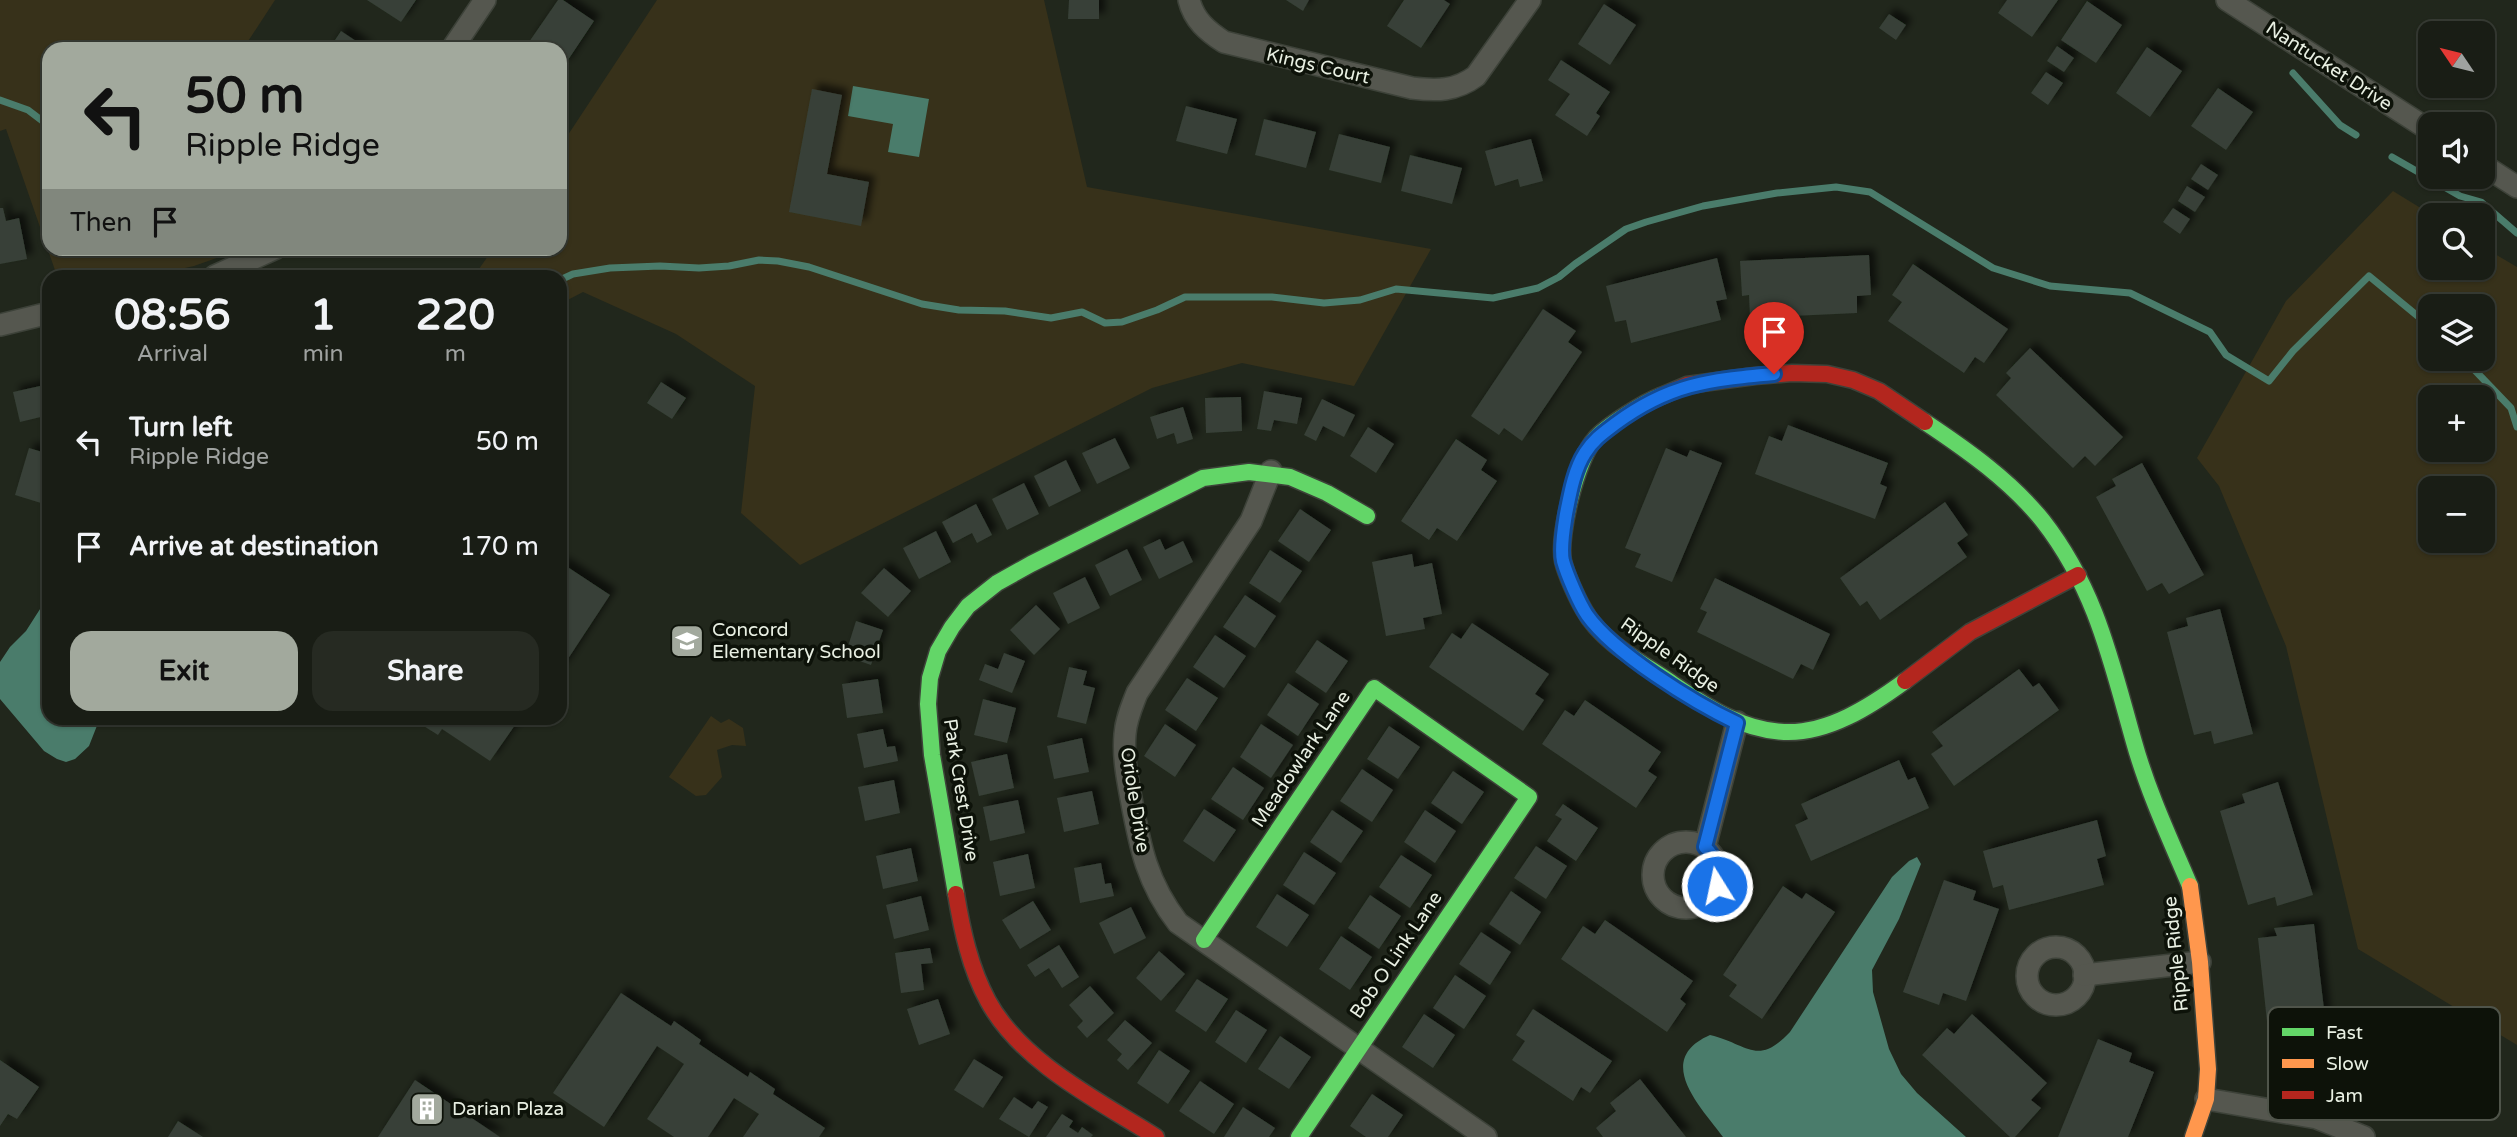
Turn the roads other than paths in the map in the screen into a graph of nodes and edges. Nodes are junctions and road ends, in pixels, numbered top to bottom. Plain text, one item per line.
1 (485, 0) edge
2 (1530, 0) edge
3 (2227, 0) edge
4 (1189, 1) edge
5 (457, 42) edge
6 (2418, 123) edge
7 (2495, 173) edge
8 (2517, 187) edge
9 (259, 256) edge
10 (228, 270) edge
11 (42, 315) edge
12 (0, 326) edge
13 (1271, 471) junction
14 (1367, 516) dead end
15 (2078, 575) junction
16 (1737, 723) junction
17 (1529, 797) joint
18 (1705, 847) dead end
19 (1204, 940) junction
20 (2200, 962) junction
21 (2084, 975) dead end
22 (1358, 1049) junction
23 (2206, 1098) junction
24 (2268, 1109) edge
25 (2322, 1120) edge
26 (1156, 1137) edge
27 (1299, 1137) edge
28 (1486, 1137) edge
29 (2193, 1137) edge
30 (2364, 1137) edge

1 - 5 street
2 - 4 street, Kings Court
3 - 6 street, Nantucket Drive
7 - 8 street
9 - 10 street
11 - 12 street
13 - 14 street, Park Crest Drive
13 - 19 street, Oriole Drive
13 - 26 street, Park Crest Drive
15 - 16 street, Ripple Ridge
15 - 16 street, Ripple Ridge
15 - 20 street, Ripple Ridge
16 - 18 street
17 - 19 street, Meadowlark Lane
17 - 22 street, Bob O Link Lane
19 - 22 street, Oriole Drive
20 - 21 street
20 - 23 street, Ripple Ridge
22 - 27 street, Bob O Link Lane
22 - 28 street, Oriole Drive
23 - 24 street
23 - 29 street, Ripple Ridge
25 - 30 street

